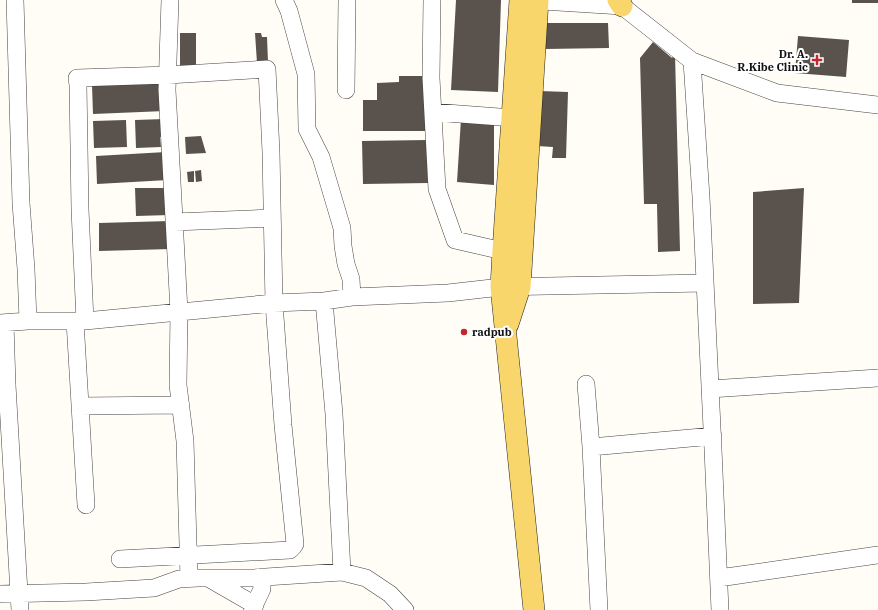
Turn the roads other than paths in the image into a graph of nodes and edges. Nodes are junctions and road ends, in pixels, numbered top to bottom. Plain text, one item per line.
1 (15, 0) edge
2 (170, 0) edge
3 (284, 0) edge
4 (347, 0) edge
5 (432, 0) edge
6 (530, 0) edge
7 (620, 3) edge
8 (692, 61) junction
9 (168, 76) junction
10 (346, 90) dead end
11 (877, 104) edge
12 (433, 112) junction
13 (512, 118) junction
14 (272, 218) junction
15 (174, 222) junction
16 (502, 251) junction
17 (705, 283) junction
18 (511, 287) junction
19 (352, 297) junction
20 (324, 301) junction
21 (274, 302) junction
22 (179, 312) junction
23 (28, 321) junction
24 (80, 321) junction
25 (3, 323) edge
26 (878, 378) edge
27 (586, 384) dead end
28 (710, 389) junction
29 (181, 405) junction
30 (80, 406) junction
31 (713, 436) junction
32 (591, 447) junction
33 (86, 505) dead end
34 (188, 555) junction
35 (878, 555) edge
36 (120, 559) dead end
37 (342, 572) junction
38 (208, 578) junction
39 (262, 578) junction
40 (719, 578) junction
41 (189, 579) junction
42 (19, 593) junction
43 (0, 594) edge
44 (253, 608) edge
45 (20, 610) edge
46 (405, 610) edge
47 (534, 610) edge
48 (599, 610) edge
49 (720, 610) edge

1 - 23 street
2 - 9 street
3 - 19 street
4 - 10 street
5 - 12 street
6 - 7 street
6 - 13 main road
6 - 18 main road
7 - 8 street
8 - 11 street
8 - 17 street
9 - 14 street
9 - 15 street
9 - 24 street
12 - 13 street
12 - 16 street
13 - 16 main road
14 - 15 street
14 - 21 street
15 - 22 street
16 - 18 main road
17 - 18 street
17 - 28 street
18 - 19 street
18 - 47 main road
19 - 20 street
20 - 21 street
20 - 37 street
21 - 22 street
21 - 34 street
22 - 24 street
22 - 29 street
23 - 24 street
23 - 25 street
24 - 30 street
25 - 42 street
26 - 28 street
27 - 32 street
28 - 31 street
29 - 30 street
29 - 34 street
30 - 33 street
31 - 32 street
31 - 40 street
32 - 48 street
34 - 36 street
34 - 41 street
35 - 40 street
37 - 39 street
37 - 46 street
38 - 39 street
38 - 41 street
38 - 44 street
39 - 44 street
40 - 49 street
41 - 42 street
42 - 43 street
42 - 45 street

